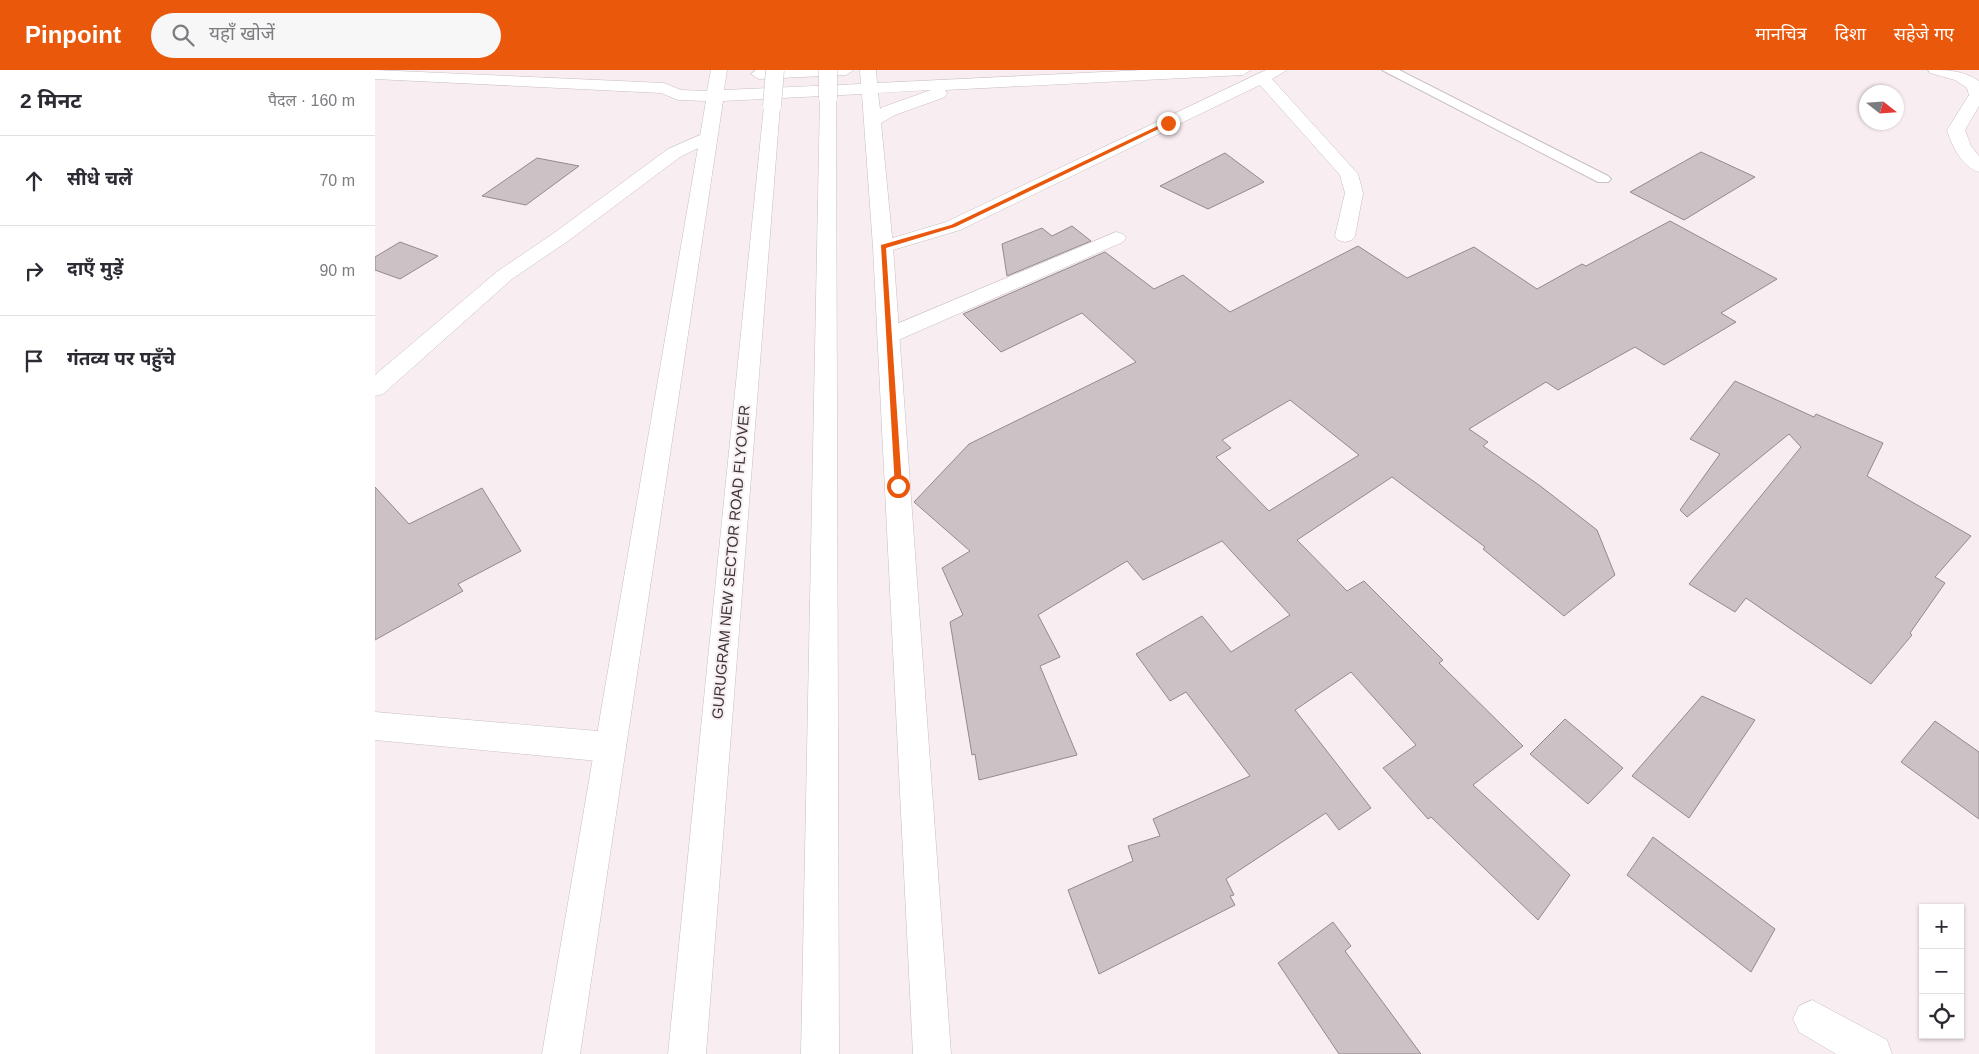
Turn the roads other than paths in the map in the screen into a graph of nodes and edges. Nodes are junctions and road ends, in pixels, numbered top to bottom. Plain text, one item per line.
1 (775, 70) edge
2 (828, 70) edge
3 (846, 70) edge
4 (1243, 70) edge
5 (1279, 70) edge
6 (1389, 70) edge
7 (1936, 70) edge
8 (375, 74) edge
9 (718, 78) edge
10 (1262, 78) junction
11 (869, 79) edge
12 (981, 81) junction
13 (665, 88) junction
14 (873, 121) junction
15 (707, 137) junction
16 (1979, 166) edge
17 (1603, 179) dead end
18 (1345, 236) dead end
19 (1116, 238) dead end
20 (883, 247) junction
21 (888, 336) junction
22 (375, 388) edge
23 (375, 726) edge
24 (609, 747) junction
25 (1812, 1018) dead end
26 (561, 1054) edge
27 (687, 1054) edge
28 (820, 1054) edge
29 (931, 1054) edge
30 (1873, 1054) edge

1 - 27 main road, GURUGRAM NEW SECTOR ROAD FLYOVER, bridge
2 - 28 main road, bridge
3 - 9 main road
4 - 12 main road
5 - 10 main road
6 - 17 lane
7 - 16 main road
8 - 13 main road
9 - 11 main road
9 - 13 main road
9 - 13 main road
9 - 15 main road
10 - 18 main road
10 - 20 main road
11 - 12 main road
11 - 14 main road
12 - 14 main road
14 - 20 main road
15 - 22 main road
15 - 24 main road
19 - 21 main road
20 - 21 main road
21 - 29 main road
23 - 24 main road
24 - 26 main road
25 - 30 main road

